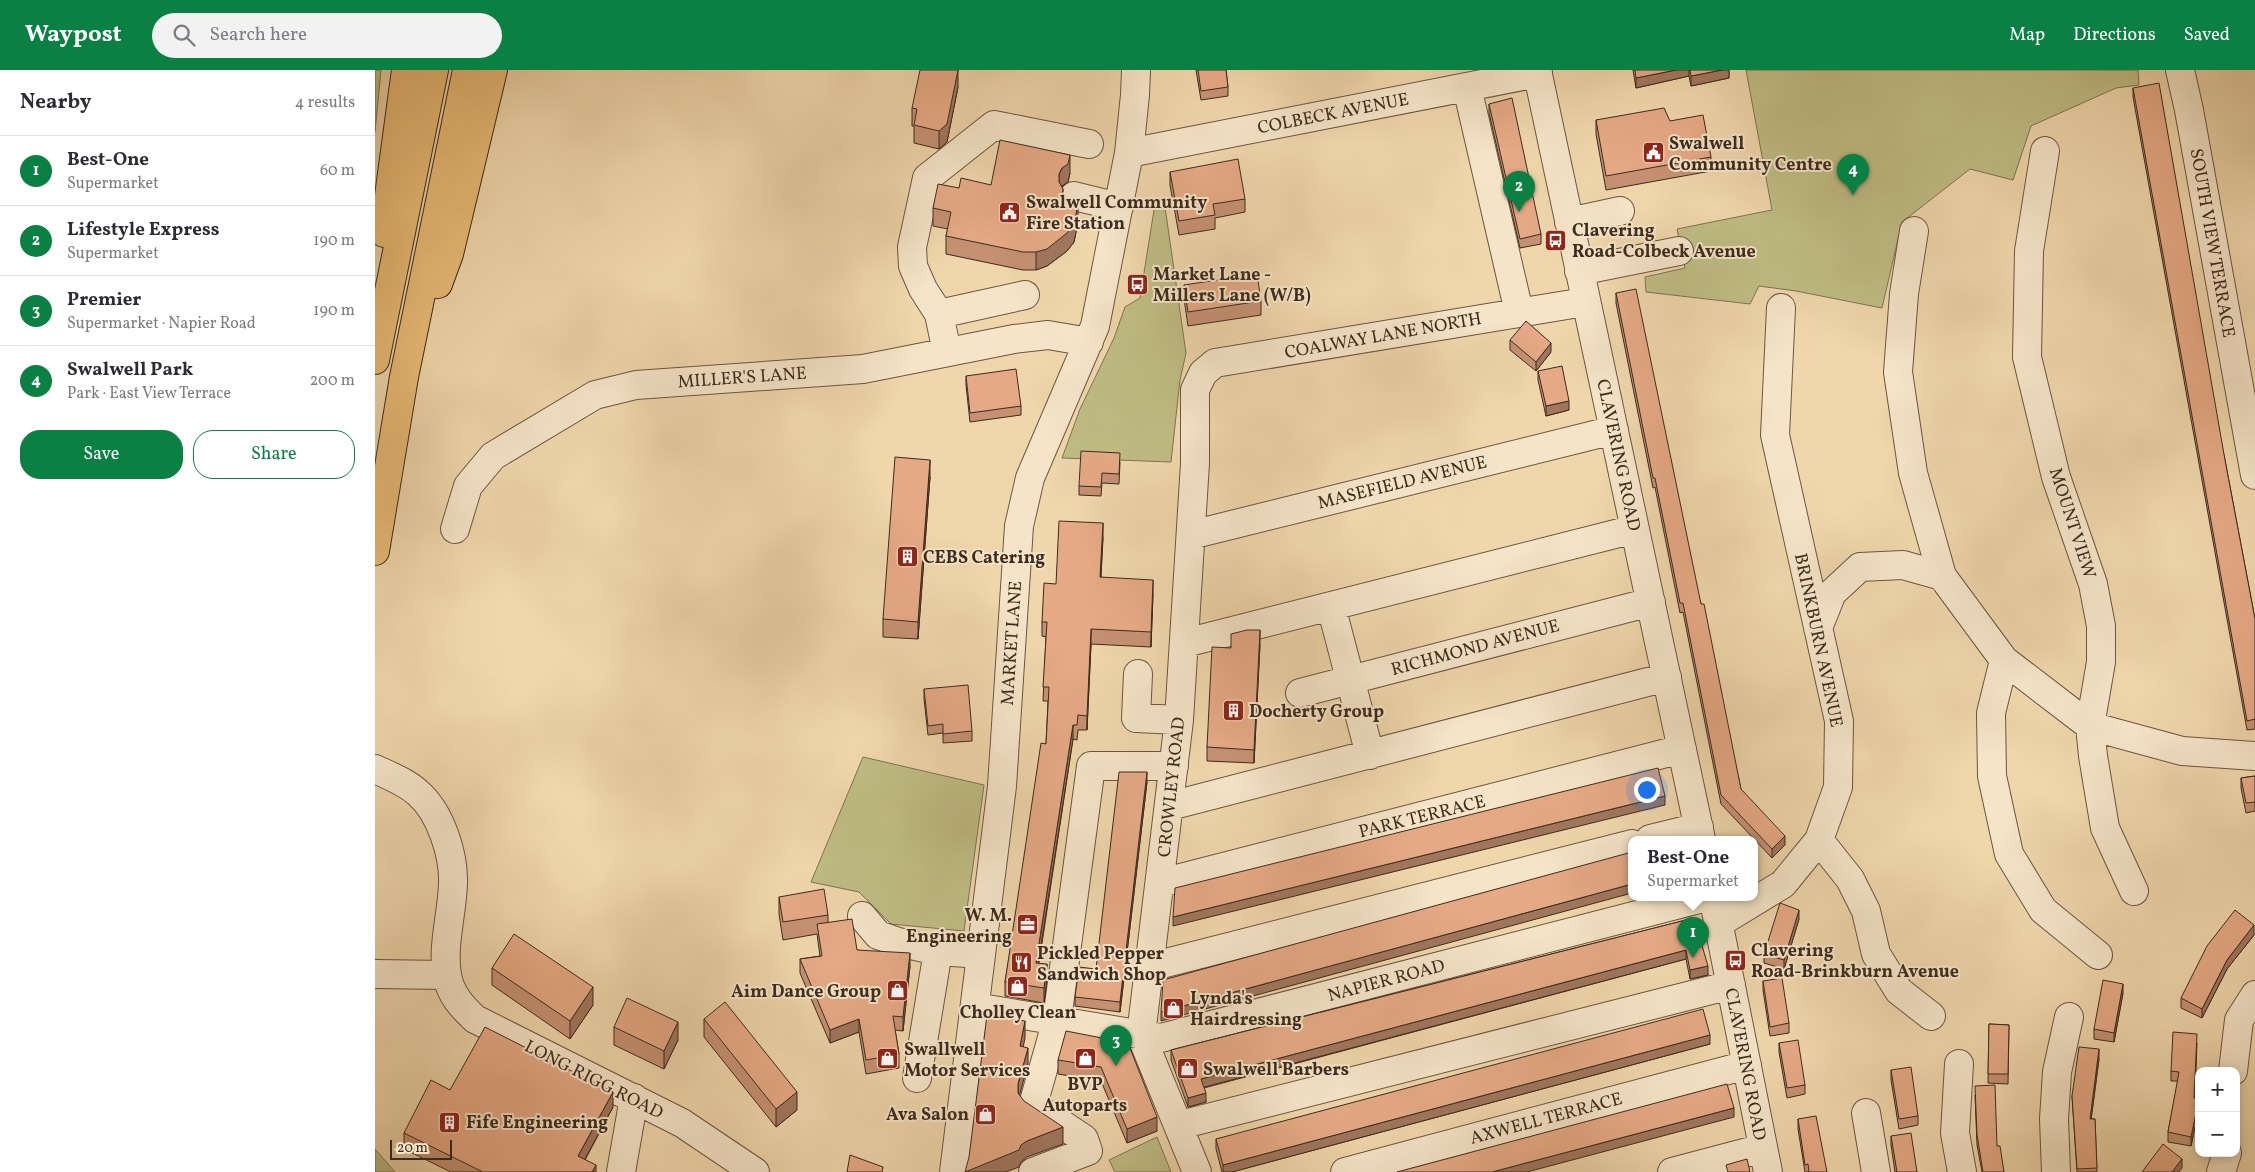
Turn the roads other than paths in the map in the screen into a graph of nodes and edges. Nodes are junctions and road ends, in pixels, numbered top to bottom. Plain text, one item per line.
1 (406, 70) edge
2 (434, 70) edge
3 (467, 70) edge
4 (493, 70) edge
5 (1136, 70) edge
6 (2180, 70) edge
7 (1538, 72) edge
8 (1467, 87) junction
9 (1089, 144) dead end
10 (2045, 151) dead end
11 (1129, 154) junction
12 (1074, 196) dead end
13 (1119, 207) junction
14 (1620, 211) dead end
15 (1569, 222) junction
16 (1914, 231) dead end
17 (1679, 251) dead end
18 (1579, 271) junction
19 (1025, 295) dead end
20 (1585, 302) junction
21 (1781, 308) dead end
22 (1519, 312) junction
23 (939, 314) junction
24 (1089, 342) junction
25 (377, 351) edge
26 (947, 352) junction
27 (404, 377) junction
28 (1195, 390) joint
29 (1614, 430) junction
30 (2255, 475) edge
31 (455, 529) dead end
32 (1635, 529) junction
33 (1191, 535) junction
34 (375, 551) edge
35 (1942, 576) junction
36 (1651, 602) junction
37 (1331, 606) junction
38 (1818, 628) junction
39 (1185, 643) junction
40 (2004, 660) junction
41 (1139, 674) dead end
42 (1667, 677) junction
43 (1351, 680) junction
44 (1300, 693) dead end
45 (1179, 720) junction
46 (2090, 726) junction
47 (1682, 750) junction
48 (1370, 755) junction
49 (2255, 756) edge
50 (1174, 766) junction
51 (375, 769) edge
52 (1170, 806) junction
53 (1700, 833) edge
54 (1675, 836) edge
55 (1819, 840) junction
56 (1628, 845) edge
57 (1161, 883) junction
58 (2134, 891) dead end
59 (1758, 899) edge
60 (1692, 901) edge
61 (1714, 901) edge
62 (1755, 901) edge
63 (862, 916) dead end
64 (1719, 923) junction
65 (938, 952) junction
66 (981, 954) junction
67 (2098, 955) dead end
68 (1150, 967) junction
69 (375, 974) edge
70 (447, 975) junction
71 (1731, 985) junction
72 (2255, 995) edge
73 (975, 1007) junction
74 (1931, 1016) dead end
75 (2069, 1017) dead end
76 (1057, 1020) junction
77 (1141, 1034) junction
78 (1959, 1064) dead end
79 (1747, 1065) junction
80 (2233, 1067) edge
81 (917, 1078) dead end
82 (634, 1098) junction
83 (1866, 1113) dead end
84 (1180, 1125) junction
85 (2226, 1157) edge
86 (1765, 1160) edge
87 (621, 1172) edge
88 (755, 1172) edge
89 (954, 1172) edge
90 (1033, 1172) edge
91 (1197, 1172) edge
92 (1345, 1172) edge
93 (1672, 1172) edge
94 (1876, 1172) edge
95 (1961, 1172) edge
96 (2056, 1172) edge
97 (2221, 1172) edge

1 - 25 highway
2 - 25 highway
3 - 27 highway
4 - 27 highway
5 - 11 street, MARKET LANE
6 - 30 street, SOUTH VIEW TERRACE
7 - 8 street, COLBECK AVENUE
7 - 15 street, CLAVERING ROAD
8 - 11 street, COLBECK AVENUE
8 - 22 street
9 - 23 street
10 - 46 street, MOUNT VIEW
11 - 13 street, MARKET LANE
12 - 13 street
13 - 24 street, MARKET LANE
14 - 15 street
15 - 18 street, CLAVERING ROAD
16 - 35 street
17 - 18 street
18 - 20 street, CLAVERING ROAD
19 - 23 street
20 - 22 street, COALWAY LANE NORTH
20 - 29 street, CLAVERING ROAD
21 - 38 street, BRINKBURN AVENUE
22 - 28 street, COALWAY LANE NORTH
23 - 26 street
24 - 26 street, MILLER'S LANE
24 - 66 street, MARKET LANE
26 - 31 street, MILLER'S LANE
27 - 34 highway
28 - 33 street, CROWLEY ROAD
29 - 32 street, CLAVERING ROAD
29 - 33 street, MASEFIELD AVENUE
32 - 36 street, CLAVERING ROAD
32 - 37 street
33 - 39 street, CROWLEY ROAD
35 - 38 street
35 - 40 street
36 - 42 street, CLAVERING ROAD
36 - 43 street, RICHMOND AVENUE
37 - 39 street
37 - 43 street
38 - 55 street, BRINKBURN AVENUE
39 - 45 street, CROWLEY ROAD
40 - 46 street
40 - 67 street
41 - 45 street
42 - 47 street, CLAVERING ROAD
42 - 48 street
43 - 44 street, RICHMOND AVENUE
43 - 48 street
45 - 50 street, CROWLEY ROAD
46 - 49 street
46 - 58 street, MOUNT VIEW
47 - 53 street, CLAVERING ROAD
47 - 57 street, PARK TERRACE
48 - 52 street
50 - 52 street, CROWLEY ROAD
50 - 76 street
51 - 70 street
52 - 57 street, CROWLEY ROAD
53 - 54 street
55 - 59 street, BRINKBURN AVENUE
55 - 74 street
56 - 68 street
57 - 68 street, CROWLEY ROAD
60 - 77 street, NAPIER ROAD
61 - 64 street, CLAVERING ROAD
62 - 64 street, BRINKBURN AVENUE
63 - 65 street
64 - 71 street, CLAVERING ROAD
65 - 66 street
65 - 81 street
66 - 73 street, MARKET LANE
68 - 77 street, CROWLEY ROAD
69 - 70 street
70 - 82 street, LONG RIGG ROAD
71 - 79 street, CLAVERING ROAD
71 - 84 street
72 - 80 street
73 - 76 street, NAPIER ROAD
73 - 89 street, MARKET LANE
75 - 96 street
76 - 77 street, NAPIER ROAD
76 - 90 street
77 - 84 street
78 - 95 street
79 - 86 street, CLAVERING ROAD
79 - 92 street, AXWELL TERRACE
82 - 87 street
82 - 88 street, LONG RIGG ROAD
83 - 94 street
84 - 91 street
85 - 97 street
86 - 93 street

